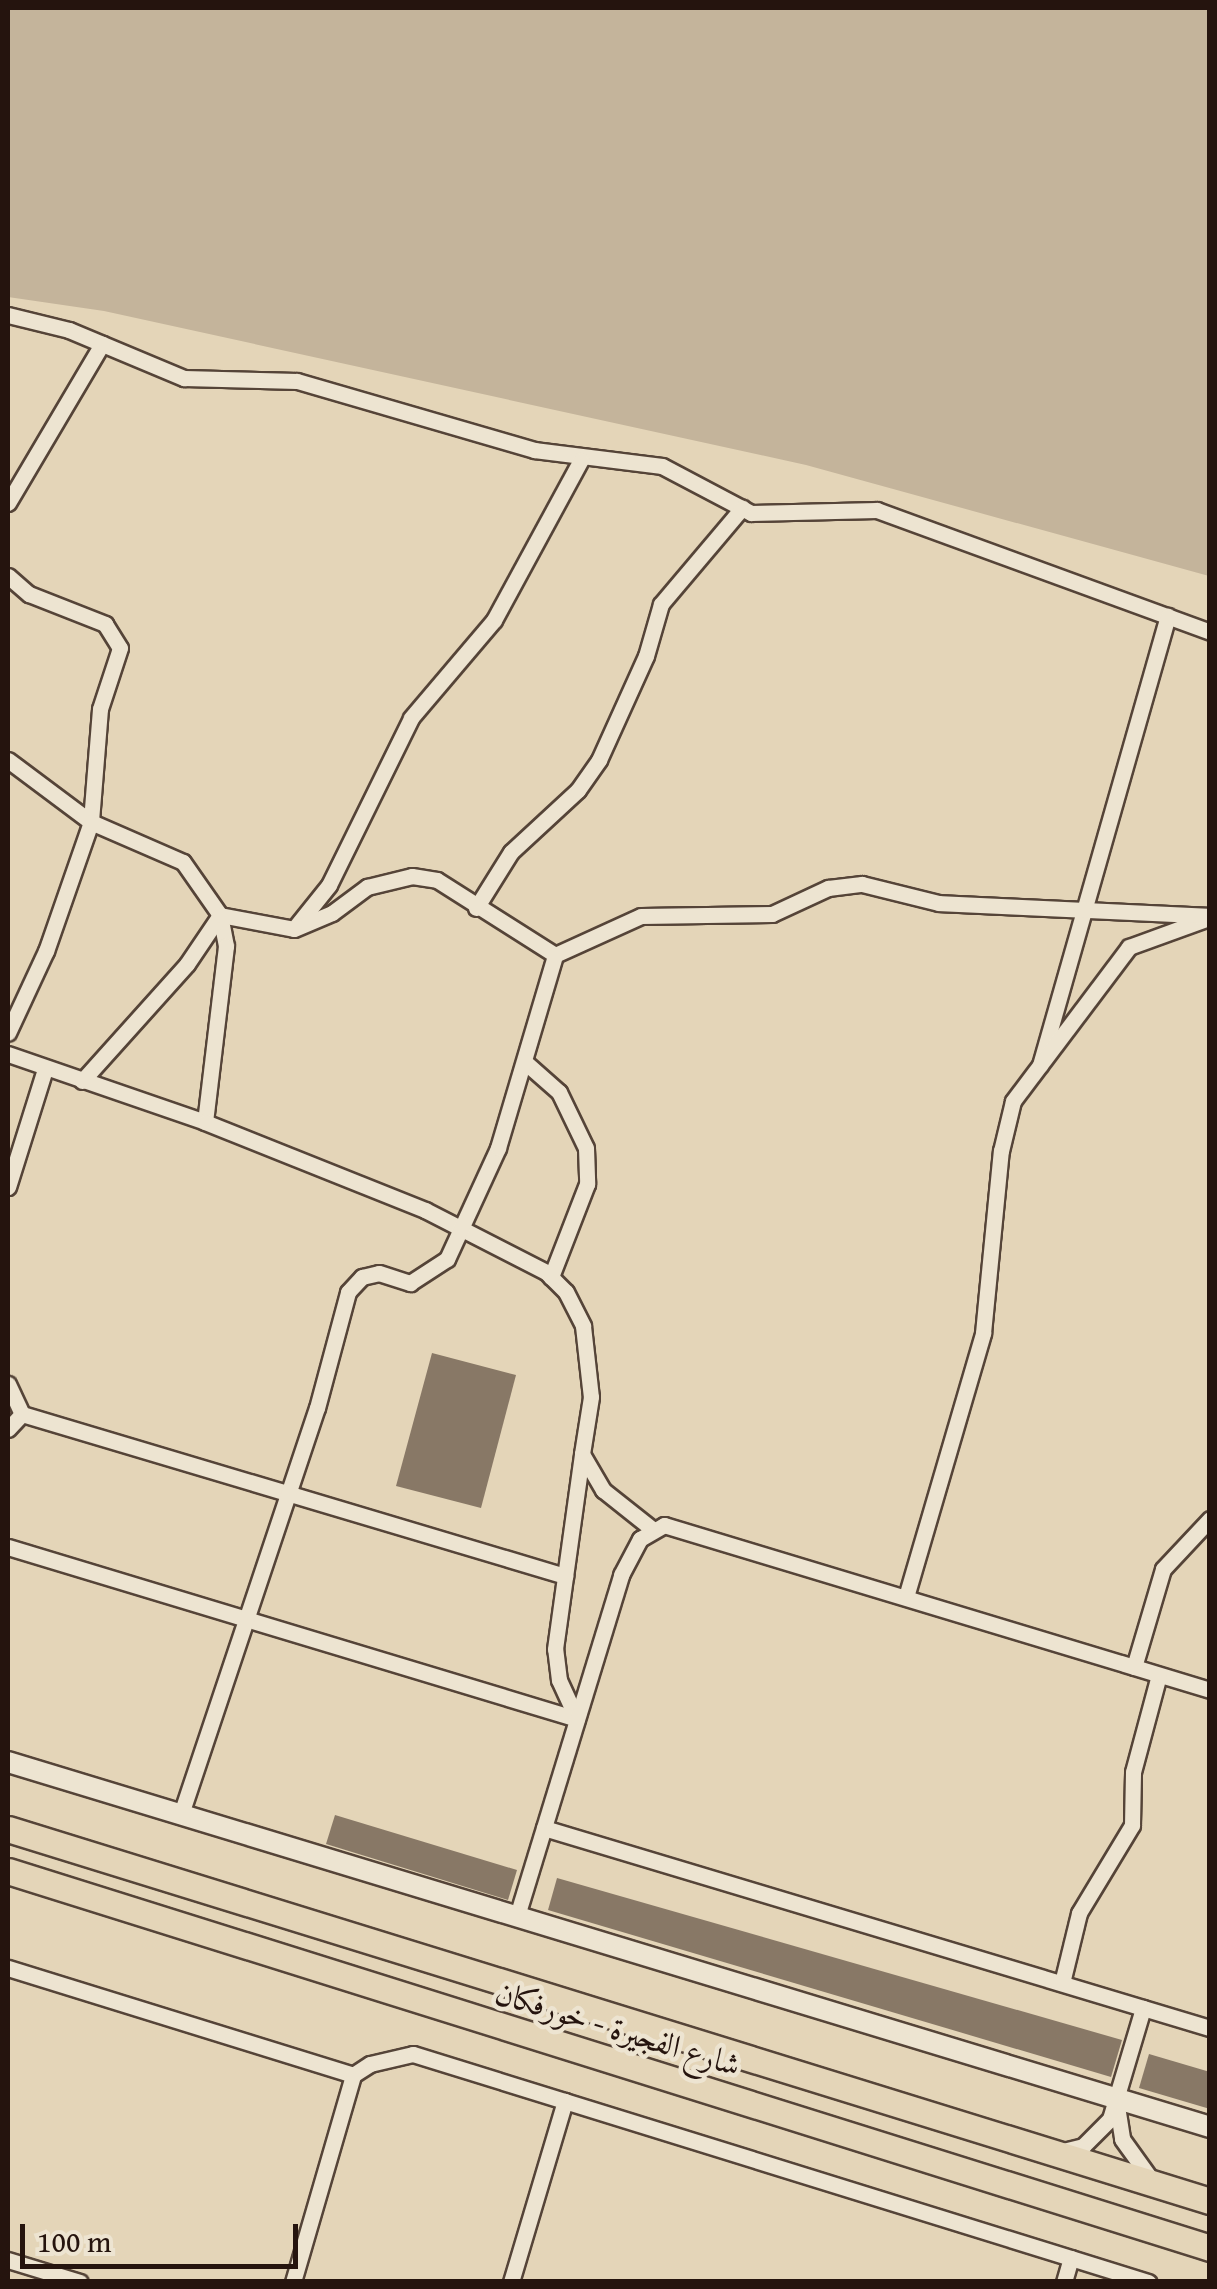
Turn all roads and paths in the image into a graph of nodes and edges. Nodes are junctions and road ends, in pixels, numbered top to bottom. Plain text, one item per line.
1 (8, 314) edge
2 (102, 344) junction
3 (581, 460) junction
4 (8, 503) edge
5 (742, 508) junction
6 (8, 576) edge
7 (1168, 616) junction
8 (1210, 632) edge
9 (8, 760) edge
10 (91, 822) junction
11 (1084, 906) junction
12 (476, 908) junction
13 (220, 915) junction
14 (1210, 917) edge
15 (294, 928) junction
16 (555, 955) junction
17 (8, 1034) edge
18 (8, 1054) edge
19 (526, 1064) junction
20 (1038, 1068) junction
21 (45, 1069) junction
22 (82, 1081) junction
23 (205, 1122) junction
24 (8, 1187) edge
25 (464, 1228) junction
26 (551, 1277) junction
27 (8, 1384) edge
28 (22, 1414) junction
29 (8, 1429) edge
30 (582, 1454) junction
31 (284, 1494) junction
32 (1210, 1518) edge
33 (652, 1529) junction
34 (8, 1548) edge
35 (564, 1576) junction
36 (906, 1597) junction
37 (244, 1616) junction
38 (1134, 1667) junction
39 (1159, 1674) junction
40 (1210, 1690) edge
41 (577, 1719) junction
42 (8, 1762) edge
43 (181, 1814) junction
44 (544, 1828) junction
45 (8, 1829) edge
46 (8, 1871) edge
47 (517, 1916) junction
48 (8, 1968) edge
49 (1062, 1983) junction
50 (1143, 2008) junction
51 (1210, 2028) edge
52 (353, 2075) junction
53 (1117, 2098) junction
54 (565, 2101) junction
55 (1210, 2126) edge
56 (1045, 2150) junction
57 (1157, 2184) junction
58 (1210, 2201) edge
59 (1210, 2248) edge
60 (1071, 2258) junction
61 (8, 2260) edge
62 (62, 2279) edge
63 (80, 2282) edge
64 (294, 2282) edge
65 (510, 2282) edge
66 (1064, 2282) edge
67 (1148, 2282) edge

1 - 2 street
2 - 3 street
2 - 4 street
3 - 5 street
3 - 15 street
5 - 7 street
5 - 12 street
6 - 10 street
7 - 8 street
7 - 11 street
9 - 10 street
10 - 13 street
10 - 17 street
11 - 14 street
11 - 16 street
11 - 20 street
12 - 15 street
12 - 16 street
13 - 15 street
13 - 22 street
13 - 23 street
14 - 20 street
16 - 19 street
18 - 21 street
19 - 25 street
19 - 26 street
20 - 36 street
21 - 22 street
21 - 24 street
22 - 23 street
23 - 25 street
25 - 26 street
25 - 31 street
26 - 30 street
27 - 28 street
28 - 29 street
28 - 31 street
30 - 33 street
30 - 35 street
31 - 35 street
31 - 37 street
32 - 38 street
33 - 36 street
33 - 41 street
34 - 37 street
35 - 41 street
36 - 38 street
37 - 41 street
37 - 43 street
38 - 39 street
39 - 40 street
39 - 49 street
41 - 44 street
42 - 43 street
43 - 47 street
44 - 47 street
44 - 49 street
45 - 56 highway, شارع الفجيرة - خورفكان
46 - 59 highway, شارع الفجيرة - خورفكان
47 - 53 street
48 - 52 street
49 - 50 street
50 - 51 street
50 - 53 street
52 - 54 street
52 - 64 street
53 - 55 street
53 - 56 street
53 - 57 street
54 - 60 street
54 - 65 street
56 - 57 highway, شارع الفجيرة - خورفكان
57 - 58 highway, شارع الفجيرة - خورفكان
60 - 66 street
60 - 67 street
61 - 62 street
62 - 63 street

